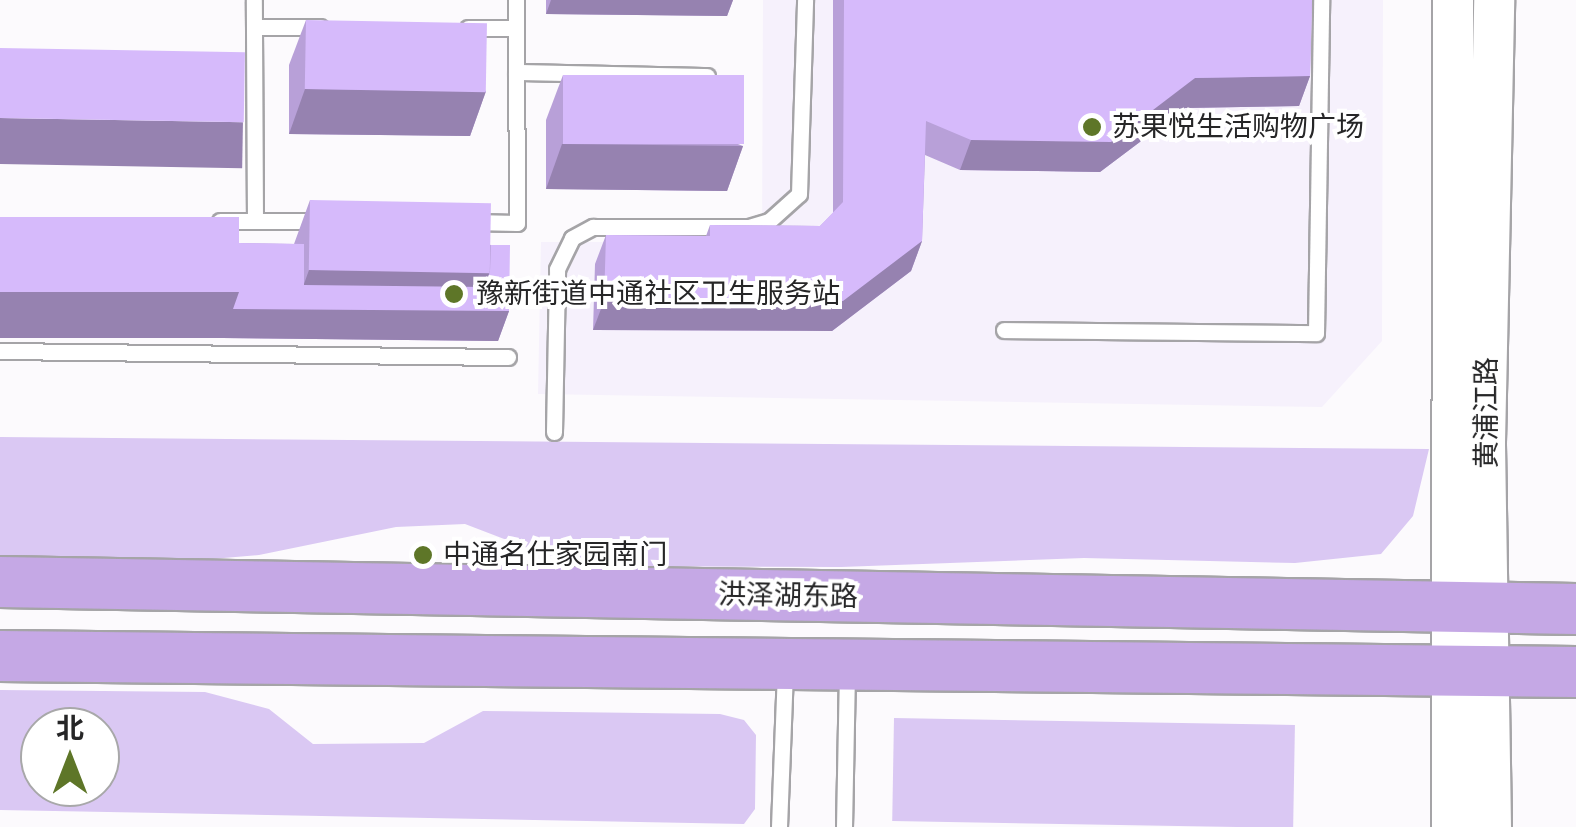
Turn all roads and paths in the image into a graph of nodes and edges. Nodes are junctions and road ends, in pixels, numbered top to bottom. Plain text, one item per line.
1 (254, 0) edge
2 (516, 0) edge
3 (805, 0) edge
4 (1320, 0) edge
5 (1453, 0) edge
6 (1494, 0) edge
7 (254, 27) junction
8 (348, 28) edge
9 (441, 28) edge
10 (516, 28) junction
11 (235, 58) edge
12 (254, 59) junction
13 (516, 72) junction
14 (724, 76) edge
15 (196, 220) edge
16 (255, 221) junction
17 (348, 222) edge
18 (460, 222) edge
19 (1004, 330) dead end
20 (0, 351) edge
21 (508, 357) dead end
22 (554, 432) dead end
23 (0, 582) edge
24 (1469, 609) junction
25 (1576, 609) edge
26 (0, 656) edge
27 (785, 664) junction
28 (847, 664) junction
29 (1471, 671) junction
30 (1576, 672) edge
31 (779, 827) edge
32 (844, 827) edge
33 (1452, 827) edge
34 (1491, 827) edge

1 - 7 lane
2 - 10 lane
3 - 22 lane
4 - 19 lane
5 - 24 street, 黄浦江路
6 - 24 street, 黄浦江路
7 - 8 lane
7 - 12 lane
9 - 10 lane
10 - 13 lane
11 - 12 lane
12 - 16 lane
13 - 14 lane
13 - 18 lane
15 - 16 lane
16 - 17 lane
20 - 21 lane
23 - 24 main road, 洪泽湖东路
24 - 25 main road, 洪泽湖东路
24 - 29 street, 黄浦江路
26 - 27 main road
27 - 28 main road
27 - 31 lane
28 - 29 main road
28 - 32 lane
29 - 30 main road
29 - 33 street, 黄浦江路
29 - 34 street, 黄浦江路

